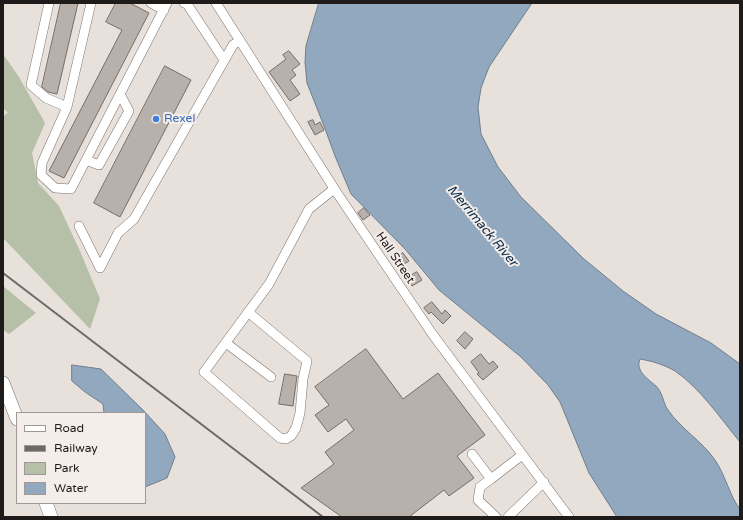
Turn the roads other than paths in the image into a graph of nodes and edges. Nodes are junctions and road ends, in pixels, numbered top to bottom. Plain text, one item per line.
1 (49, 3) edge
2 (91, 3) edge
3 (151, 3) edge
4 (184, 3) edge
5 (216, 3) edge
6 (165, 6) edge
7 (239, 41) junction
8 (224, 60) junction
9 (120, 94) junction
10 (66, 107) junction
11 (86, 160) junction
12 (334, 189) junction
13 (79, 226) dead end
14 (248, 312) junction
15 (226, 343) junction
16 (271, 377) dead end
17 (3, 383) edge
18 (16, 416) edge
19 (472, 454) dead end
20 (522, 455) junction
21 (491, 479) junction
22 (544, 482) junction
23 (46, 504) edge
24 (46, 504) edge
25 (46, 517) edge
26 (51, 517) edge
27 (496, 517) edge
28 (508, 517) edge
29 (569, 517) edge

1 - 10 street
2 - 10 street
3 - 6 street
4 - 8 street
5 - 7 street, Hall Street
6 - 9 street
7 - 8 street
7 - 12 street, Hall Street
8 - 13 street
9 - 11 street
9 - 11 street
10 - 11 street
12 - 14 street
12 - 20 street, Hall Street
14 - 15 street
14 - 15 street
15 - 16 street
17 - 18 highway
19 - 21 street
20 - 21 street
20 - 22 street, Hall Street
21 - 27 street
22 - 28 street
22 - 29 street, Hall Street
23 - 25 highway
24 - 26 highway

